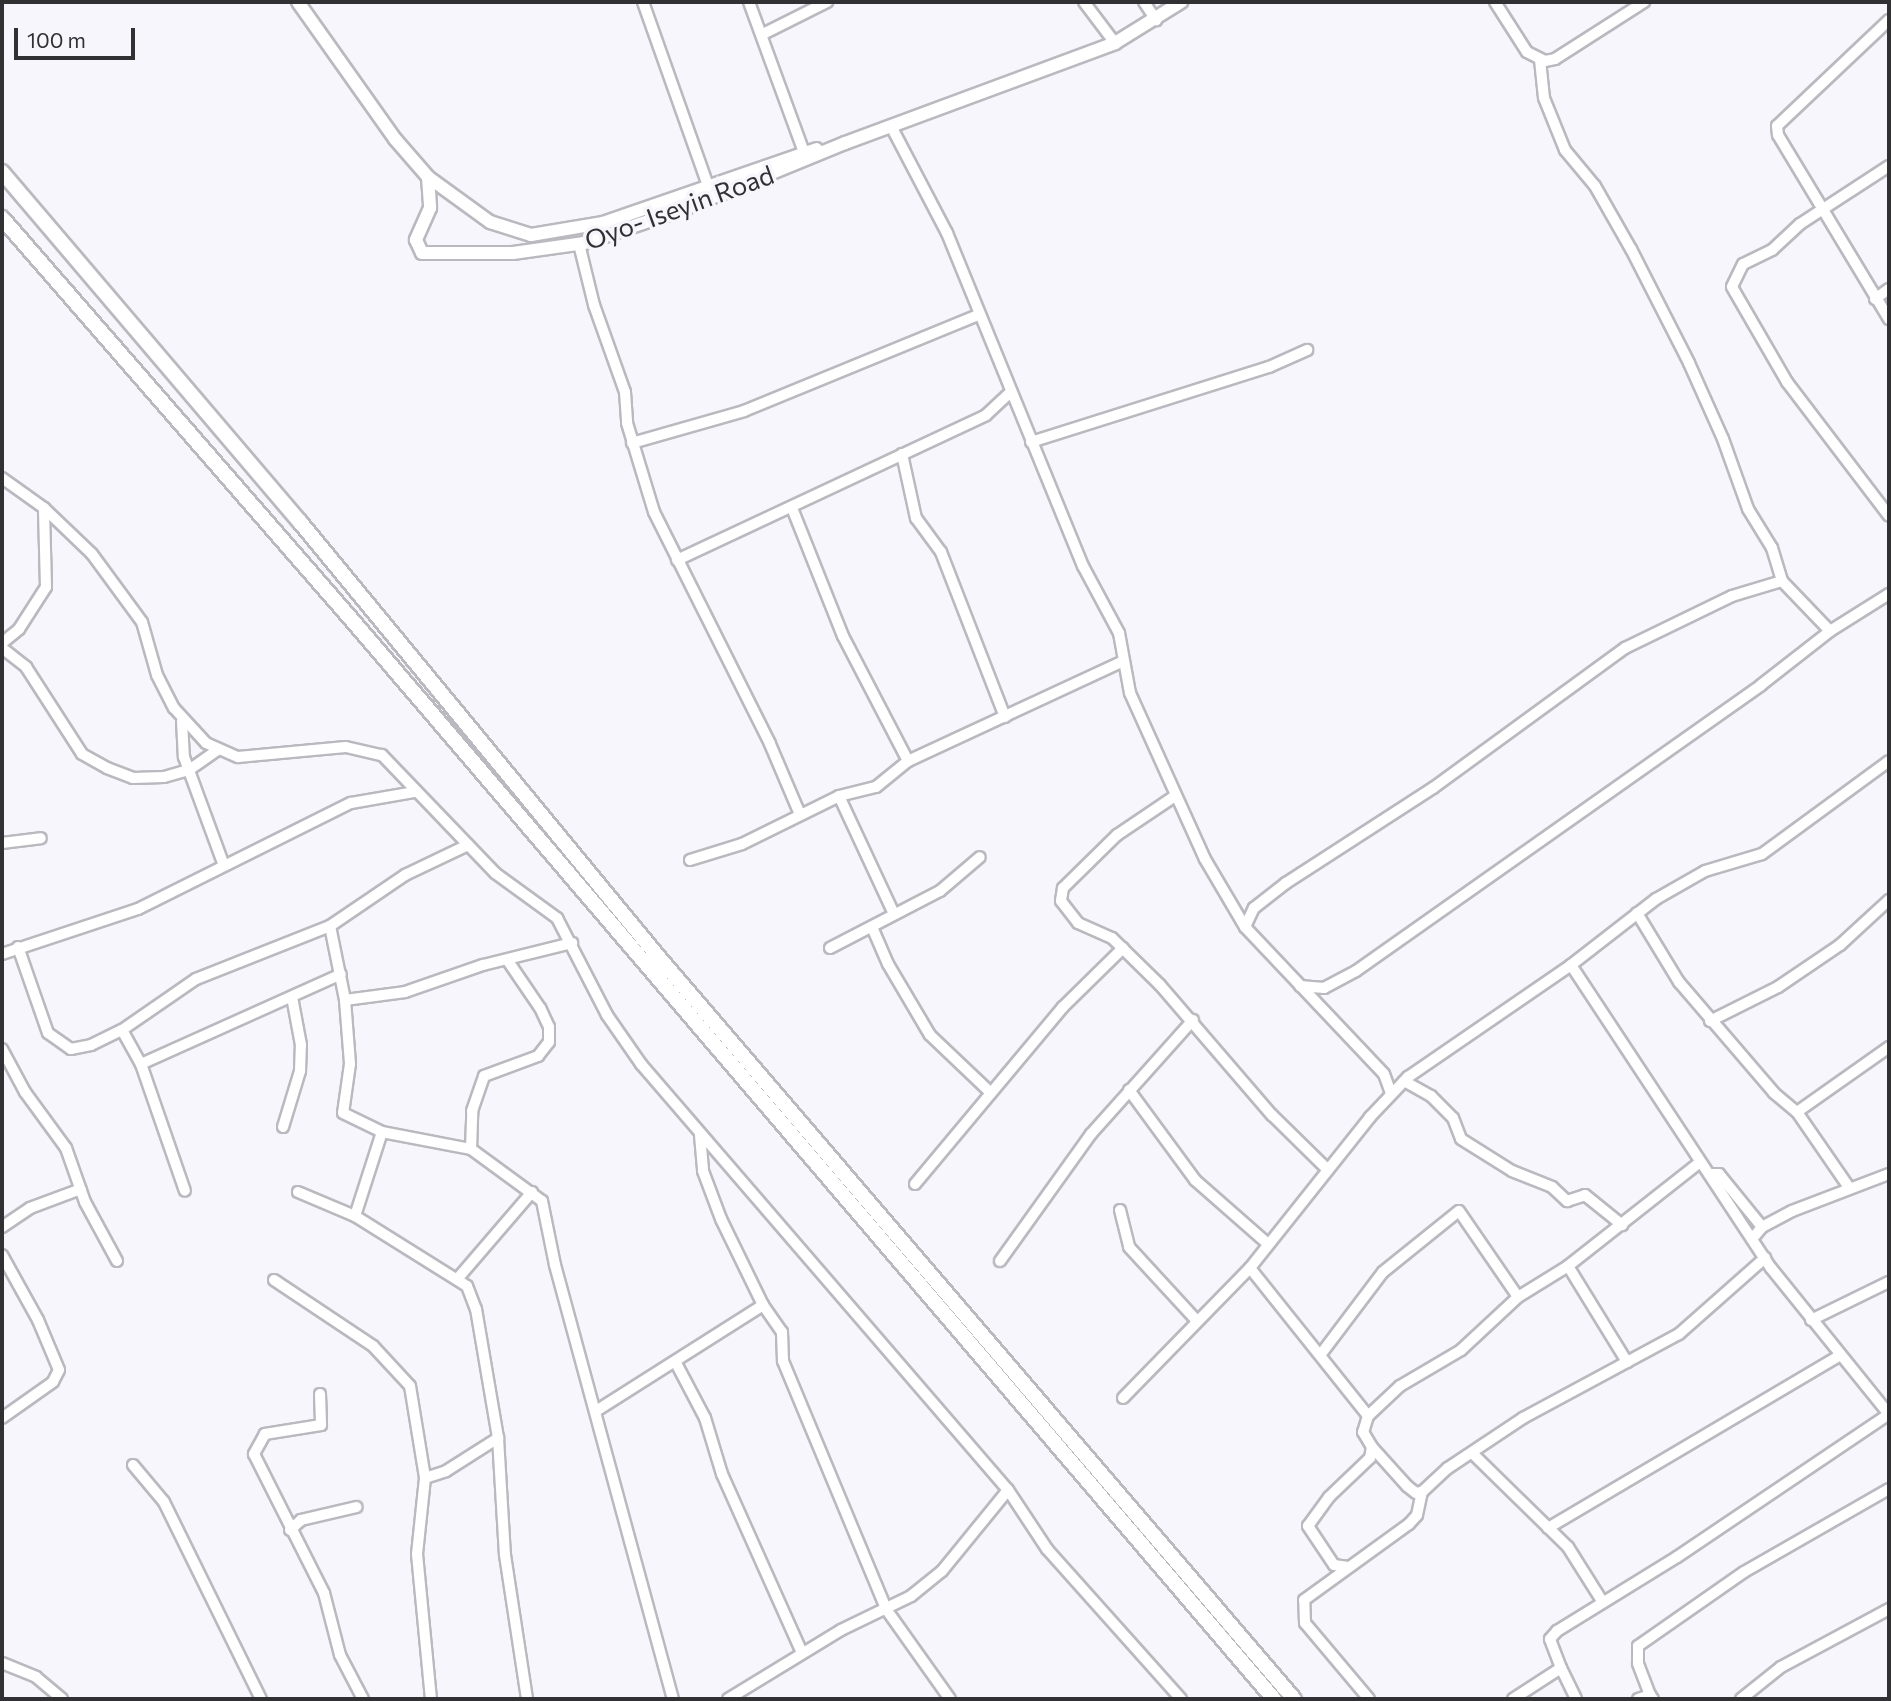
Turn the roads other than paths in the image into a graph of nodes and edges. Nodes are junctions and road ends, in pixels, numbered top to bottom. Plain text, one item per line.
1 (643, 2) edge
2 (749, 2) edge
3 (827, 2) edge
4 (1084, 2) edge
5 (1144, 2) edge
6 (1181, 2) edge
7 (1495, 2) edge
8 (1643, 2) edge
9 (303, 3) edge
10 (1156, 20) junction
11 (1889, 20) edge
12 (763, 34) junction
13 (1115, 43) junction
14 (1541, 60) junction
15 (891, 126) junction
16 (845, 143) junction
17 (804, 152) junction
18 (1889, 166) edge
19 (2, 173) edge
20 (428, 177) junction
21 (708, 186) junction
22 (1822, 210) junction
23 (2, 218) edge
24 (579, 244) junction
25 (1889, 289) edge
26 (1875, 299) junction
27 (978, 315) junction
28 (1889, 320) edge
29 (1307, 350) dead end
30 (1010, 393) junction
31 (1031, 442) junction
32 (632, 443) junction
33 (902, 454) junction
34 (2, 478) edge
35 (44, 508) junction
36 (792, 508) junction
37 (1889, 516) edge
38 (677, 560) junction
39 (1782, 581) junction
40 (1889, 594) edge
41 (1830, 631) junction
42 (2, 645) edge
43 (1121, 662) junction
44 (1005, 717) junction
45 (182, 721) junction
46 (218, 750) junction
47 (908, 761) junction
48 (1889, 761) edge
49 (189, 770) junction
50 (415, 792) junction
51 (839, 796) junction
52 (1175, 796) junction
53 (799, 812) junction
54 (41, 838) dead end
55 (2, 844) edge
56 (468, 845) junction
57 (980, 857) dead end
58 (690, 860) dead end
59 (223, 863) junction
60 (1889, 900) edge
61 (1230, 904) junction
62 (1254, 908) junction
63 (894, 914) junction
64 (1637, 914) junction
65 (330, 926) junction
66 (872, 927) junction
67 (1245, 927) junction
68 (572, 943) junction
69 (18, 947) junction
70 (830, 948) dead end
71 (1123, 948) junction
72 (2, 954) edge
73 (508, 961) junction
74 (1571, 965) junction
75 (341, 974) junction
76 (1299, 986) junction
77 (1324, 988) junction
78 (292, 997) junction
79 (345, 1000) junction
80 (1315, 1003) junction
81 (1193, 1020) junction
82 (1710, 1021) junction
83 (121, 1030) junction
84 (1889, 1047) edge
85 (2, 1049) edge
86 (141, 1065) junction
87 (1384, 1074) junction
88 (1406, 1079) junction
89 (1129, 1090) junction
90 (990, 1093) junction
91 (1391, 1093) junction
92 (1797, 1111) junction
93 (283, 1127) dead end
94 (382, 1132) junction
95 (700, 1135) junction
96 (471, 1149) junction
97 (1700, 1162) junction
98 (1328, 1170) junction
99 (1709, 1174) junction
100 (1889, 1174) edge
101 (915, 1184) dead end
102 (1848, 1186) junction
103 (81, 1189) junction
104 (185, 1191) dead end
105 (298, 1192) dead end
106 (532, 1192) junction
107 (1120, 1210) dead end
108 (355, 1216) junction
109 (1622, 1225) junction
110 (2, 1227) edge
111 (1762, 1227) junction
112 (1752, 1239) junction
113 (1268, 1244) junction
114 (2, 1255) edge
115 (1765, 1258) junction
116 (117, 1261) dead end
117 (1000, 1262) dead end
118 (1568, 1266) junction
119 (1250, 1268) junction
120 (459, 1277) junction
121 (274, 1280) dead end
122 (1889, 1282) edge
123 (1518, 1297) junction
124 (763, 1305) junction
125 (1811, 1320) junction
126 (1197, 1321) junction
127 (1321, 1354) junction
128 (1839, 1356) junction
129 (1627, 1362) junction
130 (676, 1363) junction
131 (320, 1394) dead end
132 (1123, 1398) dead end
133 (596, 1411) junction
134 (1889, 1414) edge
135 (1368, 1416) junction
136 (2, 1418) edge
137 (498, 1438) junction
138 (1372, 1447) junction
139 (1472, 1453) junction
140 (133, 1465) dead end
141 (425, 1478) junction
142 (1889, 1489) edge
143 (1008, 1490) junction
144 (1422, 1492) junction
145 (357, 1507) dead end
146 (1548, 1528) junction
147 (290, 1530) junction
148 (1348, 1567) junction
149 (1602, 1601) junction
150 (886, 1609) junction
151 (1889, 1609) edge
152 (802, 1653) junction
153 (2, 1663) edge
154 (1561, 1668) junction
155 (1651, 1697) edge
156 (62, 1699) edge
157 (261, 1699) edge
158 (363, 1699) edge
159 (431, 1699) edge
160 (527, 1699) edge
161 (673, 1699) edge
162 (728, 1699) edge
163 (950, 1699) edge
164 (1181, 1699) edge
165 (1274, 1699) edge
166 (1294, 1699) edge
167 (1369, 1699) edge
168 (1513, 1699) edge
169 (1576, 1699) edge
170 (1638, 1699) edge
171 (1741, 1699) edge

1 - 21 street
2 - 12 street
3 - 12 street
4 - 13 street
5 - 10 street
6 - 10 main road, Oyo- Iseyin Road
7 - 14 street
8 - 14 street
9 - 20 main road, Oyo- Iseyin Road
10 - 13 main road, Oyo- Iseyin Road
11 - 22 street
12 - 17 street
13 - 15 main road, Oyo- Iseyin Road
14 - 39 street
15 - 16 main road, Oyo- Iseyin Road
15 - 27 street
16 - 17 main road, Oyo- Iseyin Road
16 - 24 main road, Oyo- Iseyin Road
17 - 21 main road, Oyo- Iseyin Road
18 - 22 street
19 - 166 highway
20 - 21 main road, Oyo- Iseyin Road
20 - 24 main road, Oyo- Iseyin Road
22 - 26 street
22 - 37 street
23 - 165 highway
24 - 32 street
25 - 26 street
26 - 28 street
27 - 30 street
27 - 32 street
29 - 31 street
30 - 31 street
30 - 33 street
31 - 43 street
32 - 38 street
33 - 36 street
33 - 44 street
34 - 35 street
35 - 42 street
35 - 45 street
36 - 38 street
36 - 47 street
38 - 53 street
39 - 41 street
39 - 62 street
40 - 41 street
41 - 77 street
42 - 49 street
43 - 44 street
43 - 52 street
44 - 47 street
45 - 46 street
45 - 49 street
46 - 49 street
46 - 50 street
47 - 51 street
48 - 64 street
49 - 59 street
50 - 56 street
50 - 59 street
51 - 53 street
51 - 63 street
52 - 61 street
52 - 71 street
53 - 58 street
54 - 55 street
56 - 65 street
56 - 68 street
57 - 63 street
59 - 69 street
60 - 82 street
61 - 62 street
61 - 67 street
62 - 67 street
63 - 66 street
64 - 74 street
64 - 82 street
65 - 75 street
65 - 83 street
66 - 70 street
66 - 90 street
67 - 76 street
68 - 73 street
68 - 95 street
69 - 72 street
69 - 83 street
71 - 81 street
71 - 90 street
73 - 79 street
73 - 96 street
74 - 88 street
74 - 97 street
75 - 78 street
75 - 79 street
76 - 77 street
76 - 80 street
77 - 80 street
78 - 86 street
78 - 93 street
79 - 94 street
80 - 87 street
81 - 89 street
81 - 98 street
82 - 92 street
83 - 86 street
84 - 92 street
85 - 103 street
86 - 104 street
87 - 88 street
87 - 91 street
88 - 91 street
88 - 109 street
89 - 113 street
89 - 117 street
90 - 101 street
91 - 98 street
92 - 102 street
94 - 96 street
94 - 108 street
95 - 124 street
95 - 143 street
96 - 106 street
97 - 99 street
97 - 109 street
98 - 113 street
99 - 111 street
99 - 112 street
100 - 102 street
102 - 111 street
103 - 110 street
103 - 116 street
105 - 108 street
106 - 120 street
106 - 133 street
107 - 126 street
108 - 120 street
109 - 118 street
111 - 112 street
112 - 115 street
113 - 119 street
114 - 136 street
115 - 125 street
115 - 129 street
118 - 123 street
118 - 129 street
119 - 126 street
119 - 127 street
120 - 137 street
121 - 141 street
122 - 125 street
123 - 127 street
123 - 135 street
124 - 130 street
124 - 150 street
125 - 128 street
126 - 132 street
127 - 135 street
128 - 134 street
128 - 146 street
129 - 139 street
130 - 133 street
130 - 152 street
131 - 147 street
133 - 161 street
134 - 149 street
135 - 138 street
137 - 141 street
137 - 160 street
138 - 144 street
138 - 148 street
139 - 144 street
139 - 146 street
140 - 157 street
141 - 159 street
142 - 155 street
143 - 150 street
143 - 164 street
144 - 148 street
145 - 147 street
146 - 149 street
147 - 158 street
148 - 167 street
149 - 154 street
150 - 152 street
150 - 163 street
151 - 171 street
152 - 162 street
153 - 156 street
154 - 168 street
154 - 169 street
155 - 170 street

